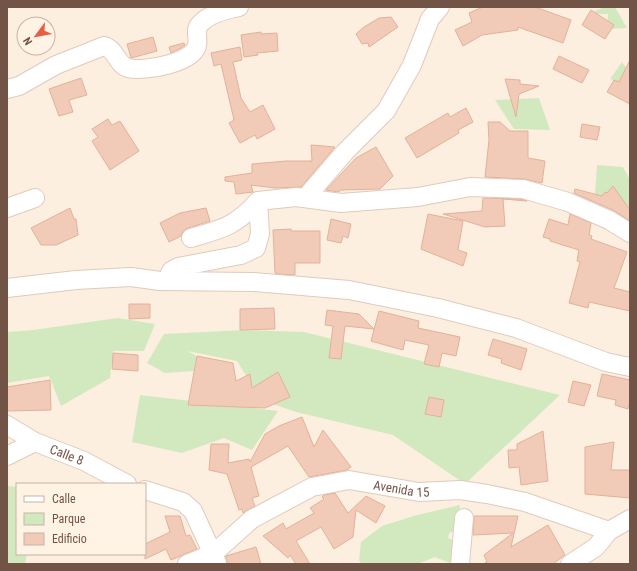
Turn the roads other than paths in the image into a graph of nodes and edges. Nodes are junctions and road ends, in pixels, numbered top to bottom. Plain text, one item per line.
1 (239, 7) edge
2 (440, 7) edge
3 (7, 89) edge
4 (306, 197) junction
5 (35, 198) dead end
6 (258, 201) junction
7 (7, 208) edge
8 (630, 232) edge
9 (191, 238) dead end
10 (167, 280) junction
11 (7, 288) edge
12 (630, 367) edge
13 (7, 425) edge
14 (35, 442) junction
15 (7, 456) edge
16 (125, 483) edge
17 (146, 490) edge
18 (464, 518) dead end
19 (630, 519) edge
20 (609, 532) junction
21 (216, 558) edge
22 (187, 564) edge
23 (460, 564) edge
24 (570, 564) edge

1 - 3 street
2 - 4 street
4 - 6 street
4 - 8 street
5 - 7 street
6 - 9 street
6 - 10 street
10 - 11 street
10 - 12 street
13 - 14 street, Calle 8
14 - 15 street
14 - 16 street, Calle 8
17 - 21 street
18 - 23 street
19 - 20 street
20 - 21 street, Avenida 15
20 - 24 street
21 - 22 street, Avenida 15

